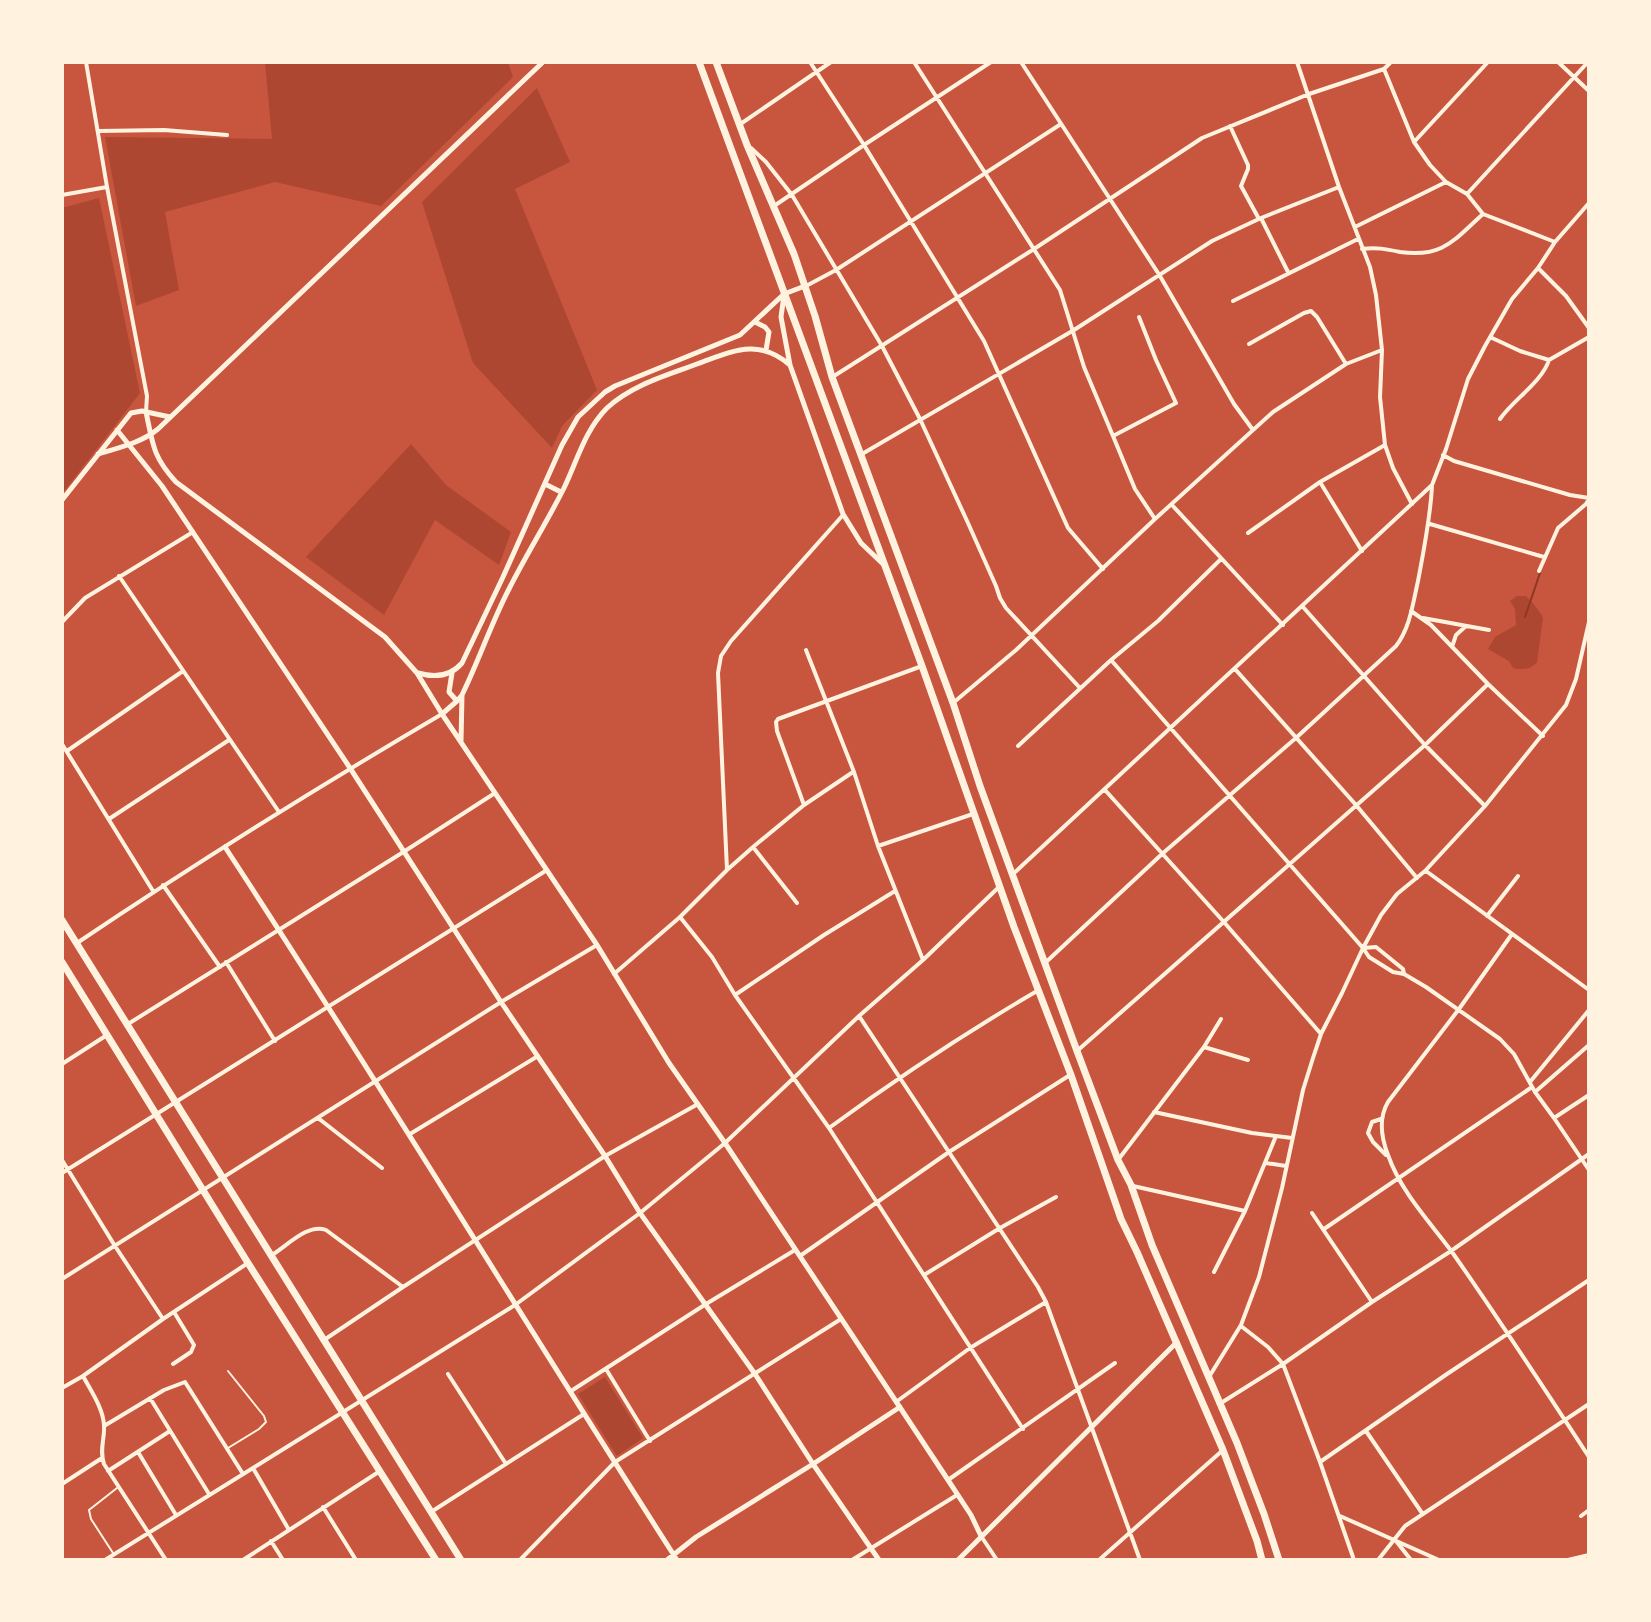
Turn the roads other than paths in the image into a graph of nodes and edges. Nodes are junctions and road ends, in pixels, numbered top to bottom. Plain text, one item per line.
1 (86, 62) edge
2 (543, 62) edge
3 (699, 62) edge
4 (716, 62) edge
5 (810, 62) edge
6 (831, 62) edge
7 (914, 62) edge
8 (991, 62) edge
9 (1021, 62) edge
10 (1297, 62) edge
11 (1391, 62) edge
12 (1488, 62) edge
13 (1558, 62) edge
14 (1588, 62) edge
15 (1384, 69) junction
16 (816, 72) junction
17 (1574, 77) junction
18 (1589, 91) edge
19 (1309, 94) junction
20 (938, 97) junction
21 (1061, 124) junction
22 (739, 125) junction
23 (1230, 126) junction
24 (98, 131) junction
25 (227, 135) dead end
26 (1414, 142) junction
27 (747, 145) junction
28 (864, 145) junction
29 (985, 174) junction
30 (1446, 182) junction
31 (107, 187) junction
32 (1339, 187) junction
33 (1467, 194) junction
34 (62, 195) edge
35 (792, 195) junction
36 (1109, 200) junction
37 (1589, 203) edge
38 (774, 206) junction
39 (1483, 214) junction
40 (1260, 219) junction
41 (910, 222) junction
42 (1355, 227) junction
43 (1358, 239) junction
44 (1555, 242) junction
45 (1034, 249) junction
46 (1362, 249) junction
47 (1538, 268) junction
48 (836, 270) junction
49 (1288, 272) junction
50 (1160, 276) junction
51 (805, 286) junction
52 (784, 294) junction
53 (958, 296) junction
54 (1233, 301) dead end
55 (1139, 317) dead end
56 (755, 322) junction
57 (1589, 328) edge
58 (1074, 330) junction
59 (1490, 337) junction
60 (1589, 337) edge
61 (1249, 344) dead end
62 (882, 346) junction
63 (766, 350) junction
64 (1382, 350) junction
65 (1549, 360) junction
66 (1346, 364) junction
67 (790, 365) junction
68 (999, 373) junction
69 (832, 377) junction
70 (146, 412) junction
71 (173, 415) junction
72 (920, 419) junction
73 (1500, 419) dead end
74 (117, 430) junction
75 (1253, 430) junction
76 (151, 435) junction
77 (1113, 436) junction
78 (130, 445) junction
79 (1385, 445) junction
80 (98, 454) junction
81 (860, 455) junction
82 (1443, 455) junction
83 (1320, 482) junction
84 (545, 484) junction
85 (1432, 485) junction
86 (561, 492) junction
87 (1589, 498) edge
88 (62, 500) edge
89 (1412, 504) junction
90 (1172, 505) junction
91 (843, 514) junction
92 (1155, 519) junction
93 (1430, 524) junction
94 (193, 532) junction
95 (1248, 533) dead end
96 (1362, 551) junction
97 (1544, 557) junction
98 (1221, 559) junction
99 (883, 564) junction
100 (1103, 569) junction
101 (1539, 571) dead end
102 (119, 576) junction
103 (1302, 606) junction
104 (1411, 611) junction
105 (1421, 618) junction
106 (62, 622) edge
107 (1589, 622) edge
108 (1283, 625) junction
109 (1466, 626) junction
110 (1489, 630) dead end
111 (1030, 635) junction
112 (1587, 641) edge
113 (1452, 647) junction
114 (806, 650) dead end
115 (1111, 660) junction
116 (922, 666) junction
117 (1235, 669) junction
118 (183, 671) junction
119 (452, 672) junction
120 (417, 673) junction
121 (1364, 676) junction
122 (1488, 684) junction
123 (1080, 688) junction
124 (462, 695) junction
125 (457, 701) junction
126 (827, 702) junction
127 (953, 703) junction
128 (442, 714) junction
129 (1171, 727) junction
130 (1543, 736) junction
131 (1297, 737) junction
132 (229, 740) junction
133 (461, 742) junction
134 (62, 744) edge
135 (1425, 745) junction
136 (1018, 746) dead end
137 (67, 751) junction
138 (350, 768) junction
139 (854, 772) junction
140 (1105, 790) junction
141 (496, 792) junction
142 (1230, 796) junction
143 (804, 805) junction
144 (1356, 805) junction
145 (1485, 806) junction
146 (279, 812) junction
147 (973, 814) junction
148 (109, 819) junction
149 (878, 846) junction
150 (225, 847) junction
151 (753, 847) junction
152 (405, 851) junction
153 (1162, 854) junction
154 (1288, 864) junction
155 (547, 870) junction
156 (727, 870) junction
157 (1425, 871) junction
158 (1013, 874) junction
159 (1518, 876) dead end
160 (1417, 878) junction
161 (163, 885) junction
162 (1000, 886) junction
163 (895, 891) junction
164 (153, 892) junction
165 (797, 903) dead end
166 (1487, 916) junction
167 (680, 917) junction
168 (62, 920) edge
169 (1223, 921) junction
170 (455, 928) junction
171 (279, 929) junction
172 (1512, 934) junction
173 (76, 944) junction
174 (597, 945) junction
175 (1363, 948) junction
176 (923, 960) junction
177 (62, 962) edge
178 (226, 962) junction
179 (1045, 963) junction
180 (220, 967) junction
181 (614, 974) junction
182 (1404, 974) junction
183 (1039, 989) junction
184 (1589, 990) edge
185 (735, 995) junction
186 (501, 1002) junction
187 (328, 1008) junction
188 (1459, 1009) junction
189 (1589, 1010) edge
190 (859, 1016) junction
191 (1221, 1019) dead end
192 (128, 1024) junction
193 (1321, 1034) junction
194 (107, 1035) junction
195 (275, 1041) junction
196 (1589, 1045) edge
197 (1204, 1047) junction
198 (1077, 1051) junction
199 (539, 1056) junction
200 (1248, 1060) dead end
201 (62, 1064) edge
202 (1071, 1075) junction
203 (900, 1076) junction
204 (794, 1078) junction
205 (374, 1082) junction
206 (1532, 1087) junction
207 (1589, 1095) edge
208 (176, 1103) junction
209 (698, 1104) junction
210 (1154, 1112) junction
211 (156, 1115) junction
212 (318, 1118) junction
213 (1554, 1118) junction
214 (1381, 1119) junction
215 (829, 1128) junction
216 (410, 1134) junction
217 (1276, 1136) junction
218 (1292, 1138) junction
219 (725, 1143) junction
220 (949, 1152) junction
221 (1589, 1154) edge
222 (605, 1156) junction
223 (1388, 1157) junction
224 (1581, 1159) junction
225 (62, 1160) edge
226 (1118, 1160) junction
227 (1266, 1163) junction
228 (1286, 1166) junction
229 (382, 1168) dead end
230 (68, 1169) junction
231 (1589, 1170) edge
232 (62, 1173) edge
233 (223, 1179) junction
234 (1398, 1179) junction
235 (1131, 1185) junction
236 (203, 1190) junction
237 (1056, 1197) dead end
238 (878, 1203) junction
239 (1245, 1211) junction
240 (1139, 1212) junction
241 (640, 1213) junction
242 (1312, 1213) dead end
243 (1121, 1219) junction
244 (1000, 1228) junction
245 (1324, 1229) junction
246 (475, 1240) junction
247 (1152, 1245) junction
248 (115, 1246) junction
249 (795, 1250) junction
250 (1451, 1251) junction
251 (1137, 1252) junction
252 (271, 1256) junction
253 (800, 1256) junction
254 (248, 1263) junction
255 (1214, 1272) dead end
256 (924, 1275) junction
257 (62, 1279) edge
258 (1589, 1280) edge
259 (403, 1287) junction
260 (1046, 1302) junction
261 (1372, 1302) junction
262 (706, 1304) junction
263 (515, 1305) junction
264 (174, 1312) junction
265 (163, 1319) junction
266 (841, 1319) junction
267 (1241, 1325) junction
268 (1507, 1335) junction
269 (324, 1340) junction
270 (1177, 1342) junction
271 (970, 1348) junction
272 (1115, 1363) dead end
273 (173, 1364) dead end
274 (1283, 1364) junction
275 (606, 1369) junction
276 (228, 1371) dead end
277 (448, 1374) dead end
278 (755, 1374) junction
279 (83, 1376) junction
280 (1209, 1377) junction
281 (62, 1388) edge
282 (1078, 1390) junction
283 (571, 1391) junction
284 (150, 1398) junction
285 (362, 1401) junction
286 (1221, 1403) junction
287 (898, 1404) junction
288 (1589, 1404) edge
289 (342, 1412) junction
290 (584, 1413) junction
291 (1565, 1420) junction
292 (104, 1426) junction
293 (1092, 1427) junction
294 (1023, 1429) junction
295 (171, 1431) junction
296 (1366, 1431) junction
297 (650, 1441) junction
298 (227, 1449) junction
299 (1223, 1450) junction
300 (138, 1452) junction
301 (1589, 1457) edge
302 (102, 1458) junction
303 (615, 1462) junction
304 (1320, 1462) junction
305 (506, 1464) junction
306 (813, 1464) junction
307 (253, 1468) junction
308 (108, 1471) junction
309 (380, 1471) junction
310 (243, 1474) junction
311 (948, 1480) junction
312 (62, 1484) edge
313 (118, 1487) junction
314 (209, 1494) junction
315 (957, 1495) junction
316 (323, 1507) junction
317 (1589, 1510) edge
318 (431, 1512) junction
319 (1422, 1513) junction
320 (176, 1516) junction
321 (1340, 1516) junction
322 (1581, 1516) dead end
323 (289, 1530) junction
324 (148, 1533) junction
325 (1130, 1534) junction
326 (981, 1536) junction
327 (1394, 1539) junction
328 (271, 1541) junction
329 (871, 1548) junction
330 (114, 1554) junction
331 (1589, 1555) edge
332 (675, 1557) edge
333 (105, 1560) edge
334 (166, 1560) edge
335 (243, 1560) edge
336 (283, 1560) edge
337 (356, 1560) edge
338 (436, 1560) edge
339 (461, 1560) edge
340 (520, 1560) edge
341 (667, 1560) edge
342 (852, 1560) edge
343 (879, 1560) edge
344 (958, 1560) edge
345 (997, 1560) edge
346 (1099, 1560) edge
347 (1140, 1560) edge
348 (1262, 1560) edge
349 (1279, 1560) edge
350 (1354, 1560) edge
351 (1378, 1560) edge
352 (1411, 1560) edge
353 (1439, 1560) edge
354 (1568, 1560) edge

1 - 24 street
2 - 71 street
3 - 52 main road
4 - 22 main road
5 - 16 street
6 - 16 street
7 - 20 street
8 - 20 street
9 - 21 street
10 - 19 street
11 - 15 street
12 - 26 street
13 - 17 street
14 - 17 street
15 - 19 street
15 - 26 street
16 - 22 street
16 - 28 street
17 - 18 street
17 - 33 street
19 - 23 street
19 - 32 street
20 - 28 street
20 - 29 street
21 - 29 street
21 - 36 street
22 - 27 main road
23 - 36 street
23 - 40 street
24 - 25 street
24 - 31 street
26 - 30 street
27 - 35 street
27 - 38 main road
28 - 35 street
28 - 41 street
29 - 41 street
29 - 45 street
30 - 33 street
30 - 42 street
31 - 34 street
31 - 70 street
32 - 40 street
32 - 42 street
33 - 39 street
35 - 38 street
35 - 48 street
36 - 45 street
36 - 50 street
37 - 44 street
38 - 51 main road
39 - 44 street
39 - 46 street
40 - 49 street
40 - 50 street
41 - 48 street
41 - 53 street
42 - 43 street
43 - 46 street
43 - 49 street
44 - 47 street
45 - 53 street
45 - 58 street
46 - 64 street
47 - 57 street
47 - 59 street
48 - 51 street
48 - 62 street
49 - 54 street
50 - 58 street
50 - 75 street
51 - 52 street
51 - 69 main road
52 - 56 street
52 - 67 street
52 - 99 main road
53 - 62 street
53 - 68 street
55 - 77 street
56 - 63 street
56 - 84 street
58 - 68 street
58 - 77 street
59 - 65 street
59 - 82 street
60 - 65 street
61 - 66 street
62 - 69 street
62 - 72 street
63 - 67 street
63 - 86 street
64 - 66 street
64 - 79 street
65 - 73 street
66 - 75 street
67 - 91 street
68 - 72 street
68 - 100 street
69 - 81 main road
70 - 71 street
70 - 74 street
70 - 76 street
71 - 76 street
72 - 81 street
72 - 111 street
74 - 78 street
74 - 80 street
75 - 90 street
76 - 78 street
76 - 120 street
77 - 92 street
78 - 80 street
78 - 94 street
79 - 83 street
79 - 89 street
80 - 88 street
81 - 127 main road
82 - 85 street
82 - 87 street
83 - 95 street
83 - 96 street
84 - 86 street
84 - 119 street
85 - 89 street
85 - 93 street
86 - 124 street
87 - 97 street
89 - 96 street
90 - 92 street
90 - 98 street
91 - 99 street
91 - 156 street
92 - 100 street
93 - 97 street
93 - 104 street
94 - 102 street
94 - 138 street
96 - 103 street
97 - 101 street
98 - 108 street
98 - 115 street
99 - 116 main road
100 - 111 street
102 - 106 street
102 - 118 street
103 - 108 street
103 - 121 street
104 - 105 street
104 - 121 street
105 - 109 street
105 - 113 street
107 - 112 street
108 - 117 street
109 - 110 street
109 - 113 street
111 - 123 street
111 - 127 street
112 - 130 street
113 - 122 street
114 - 126 street
115 - 123 street
115 - 129 street
116 - 126 street
116 - 147 main road
117 - 129 street
117 - 131 street
118 - 132 street
118 - 137 street
119 - 120 street
119 - 125 street
120 - 128 street
121 - 131 street
121 - 135 street
122 - 130 street
122 - 135 street
123 - 136 street
124 - 125 street
124 - 133 street
125 - 128 street
126 - 139 street
126 - 143 street
127 - 158 main road
128 - 133 street
128 - 138 street
129 - 140 street
129 - 142 street
130 - 145 street
131 - 142 street
131 - 144 street
132 - 146 street
132 - 148 street
133 - 141 street
134 - 137 street
135 - 144 street
135 - 145 street
137 - 148 street
138 - 146 street
138 - 152 street
139 - 143 street
139 - 149 street
140 - 153 street
140 - 158 street
141 - 152 street
141 - 155 street
142 - 153 street
142 - 154 street
143 - 151 street
144 - 154 street
144 - 160 street
145 - 157 street
146 - 150 street
147 - 149 street
147 - 162 main road
148 - 164 street
149 - 163 street
150 - 161 street
150 - 171 street
151 - 156 street
151 - 165 street
152 - 170 street
152 - 171 street
153 - 169 street
153 - 179 street
154 - 169 street
154 - 175 street
155 - 170 street
155 - 174 street
156 - 167 street
157 - 160 street
157 - 166 street
158 - 179 main road
159 - 166 street
160 - 175 street
161 - 164 street
161 - 180 street
162 - 176 street
162 - 183 main road
163 - 176 street
163 - 185 street
164 - 173 street
166 - 172 street
167 - 181 street
167 - 185 street
168 - 173 main road
169 - 193 street
169 - 198 street
170 - 186 street
170 - 187 street
171 - 178 street
171 - 187 street
172 - 184 street
172 - 188 street
173 - 192 main road
174 - 181 street
174 - 186 street
175 - 182 street
175 - 182 street
175 - 193 street
176 - 190 street
177 - 194 main road
178 - 180 street
178 - 195 street
179 - 198 main road
180 - 192 street
181 - 209 street
182 - 188 street
183 - 202 main road
183 - 203 street
185 - 204 street
186 - 199 street
186 - 205 street
187 - 195 street
187 - 205 street
188 - 206 street
188 - 214 street
189 - 206 street
190 - 203 street
190 - 204 street
191 - 197 street
192 - 208 main road
193 - 218 street
194 - 201 street
194 - 211 main road
195 - 208 street
196 - 206 street
197 - 200 street
197 - 210 street
198 - 226 main road
199 - 216 street
199 - 222 street
202 - 220 street
202 - 243 main road
203 - 215 street
203 - 220 street
204 - 215 street
204 - 219 street
205 - 212 street
205 - 216 street
206 - 213 street
206 - 234 street
207 - 213 street
208 - 211 street
208 - 233 main road
209 - 219 street
209 - 222 street
210 - 217 street
210 - 226 street
211 - 230 street
211 - 236 main road
212 - 229 street
212 - 233 street
213 - 224 street
214 - 223 street
214 - 223 street
215 - 238 street
216 - 246 street
217 - 218 street
217 - 227 street
218 - 228 street
219 - 241 street
219 - 249 street
220 - 238 street
220 - 244 street
221 - 224 street
222 - 241 street
222 - 246 street
223 - 234 street
224 - 231 street
224 - 250 street
225 - 230 street
226 - 235 main road
227 - 228 street
227 - 239 street
228 - 267 street
230 - 232 street
230 - 248 street
233 - 236 street
233 - 252 main road
234 - 245 street
234 - 250 street
235 - 239 street
235 - 240 main road
236 - 248 street
236 - 254 main road
237 - 244 street
238 - 253 street
238 - 256 street
239 - 255 street
240 - 243 main road
240 - 247 main road
241 - 262 street
241 - 263 street
242 - 245 street
243 - 251 main road
244 - 256 street
244 - 260 street
245 - 261 street
246 - 259 street
246 - 263 street
247 - 251 main road
247 - 280 main road
248 - 257 street
248 - 265 street
249 - 253 street
249 - 262 street
250 - 261 street
250 - 268 street
251 - 270 main road
252 - 259 street
252 - 269 main road
253 - 266 street
254 - 264 street
254 - 289 main road
256 - 271 street
258 - 268 street
259 - 269 street
260 - 271 street
260 - 282 street
261 - 274 street
262 - 275 street
262 - 278 street
263 - 283 street
263 - 285 street
264 - 265 street
264 - 273 street
265 - 279 street
266 - 278 street
266 - 287 street
267 - 274 street
267 - 280 street
268 - 291 street
268 - 296 street
269 - 285 main road
270 - 293 street
270 - 299 main road
271 - 287 street
271 - 294 street
272 - 282 street
274 - 286 street
274 - 304 street
275 - 283 street
275 - 297 street
276 - 298 lane
277 - 305 street
278 - 297 street
278 - 306 street
279 - 281 street
279 - 292 street
280 - 286 main road
282 - 293 street
282 - 294 street
283 - 290 street
284 - 292 street
284 - 295 street
284 - 298 street
285 - 289 street
285 - 318 main road
286 - 349 main road
287 - 306 street
287 - 311 street
288 - 291 street
289 - 307 street
289 - 309 main road
290 - 303 street
290 - 305 street
291 - 301 street
291 - 319 street
292 - 302 street
293 - 325 street
293 - 326 street
294 - 311 street
295 - 300 street
295 - 314 street
296 - 304 street
296 - 319 street
297 - 303 street
298 - 310 street
299 - 325 street
299 - 348 main road
300 - 308 street
300 - 320 street
302 - 308 street
302 - 312 street
303 - 332 street
303 - 340 street
304 - 321 street
305 - 318 street
306 - 329 street
306 - 332 street
307 - 310 street
307 - 323 street
308 - 313 street
309 - 316 street
309 - 338 main road
310 - 314 street
311 - 315 street
313 - 324 street
313 - 330 lane
314 - 320 street
315 - 326 street
315 - 329 street
316 - 323 street
316 - 337 street
317 - 322 street
318 - 339 main road
319 - 327 street
320 - 324 street
321 - 327 street
321 - 350 street
323 - 328 street
324 - 330 street
324 - 334 street
325 - 346 street
325 - 347 street
326 - 344 street
326 - 345 street
327 - 351 street
327 - 352 street
327 - 353 street
328 - 335 street
328 - 336 street
329 - 342 street
329 - 343 street
330 - 333 street
331 - 354 street
332 - 341 street

